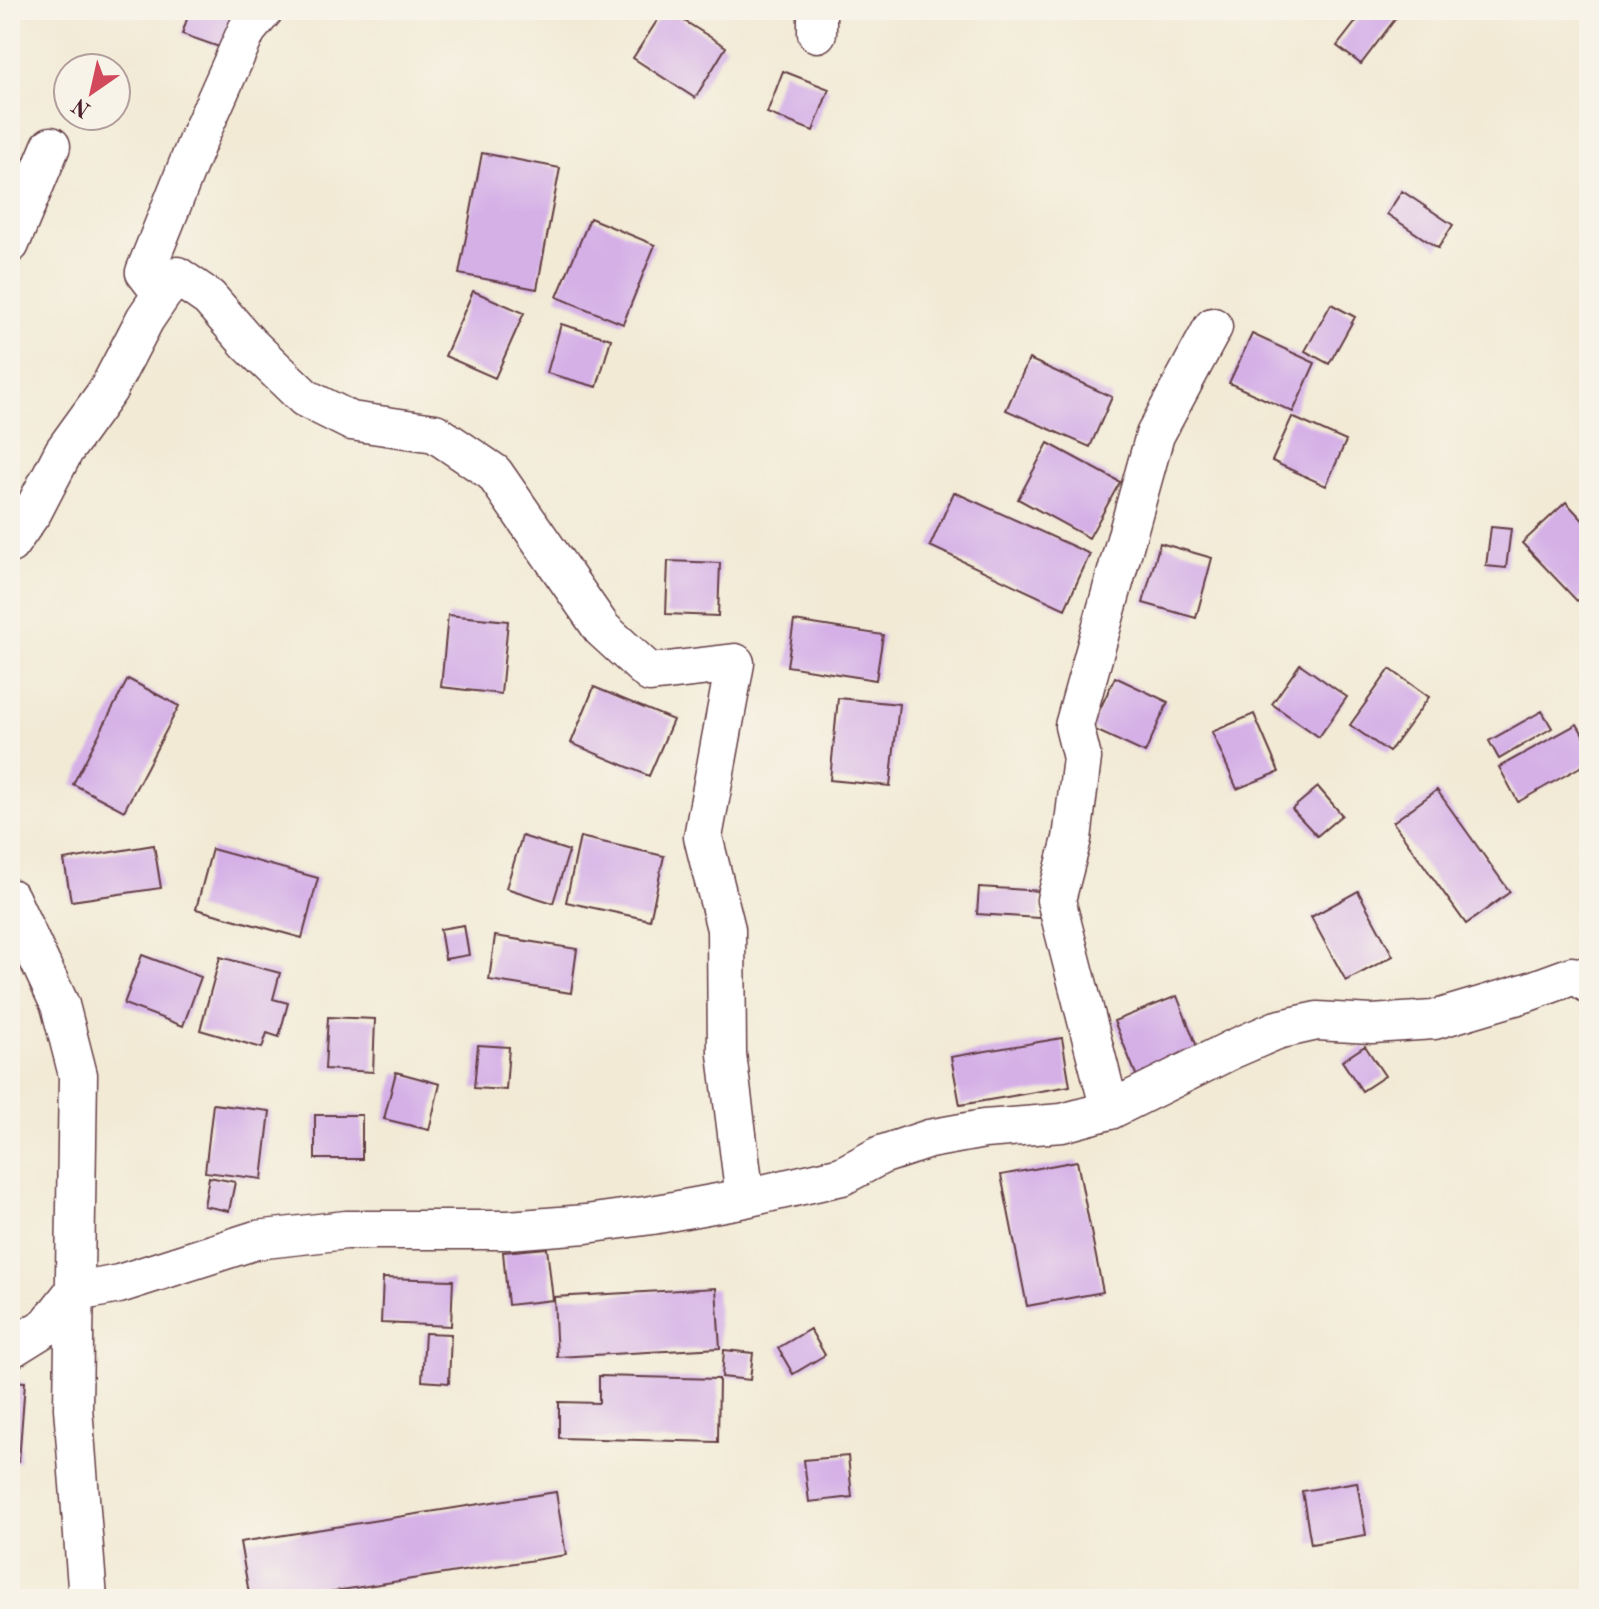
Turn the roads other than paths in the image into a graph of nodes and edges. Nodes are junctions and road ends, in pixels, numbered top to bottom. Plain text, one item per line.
1 (264, 10) edge
2 (51, 146) dead end
3 (10, 244) edge
4 (162, 294) junction
5 (1213, 327) dead end
6 (10, 544) edge
7 (10, 898) edge
8 (1589, 984) edge
9 (1110, 1110) junction
10 (745, 1198) junction
11 (73, 1293) junction
12 (10, 1349) edge
13 (88, 1599) edge

1 - 4 street
2 - 3 street
4 - 6 street
4 - 10 street
5 - 9 street
7 - 11 street
8 - 9 street
9 - 10 street
10 - 11 street
11 - 12 street
11 - 13 street

